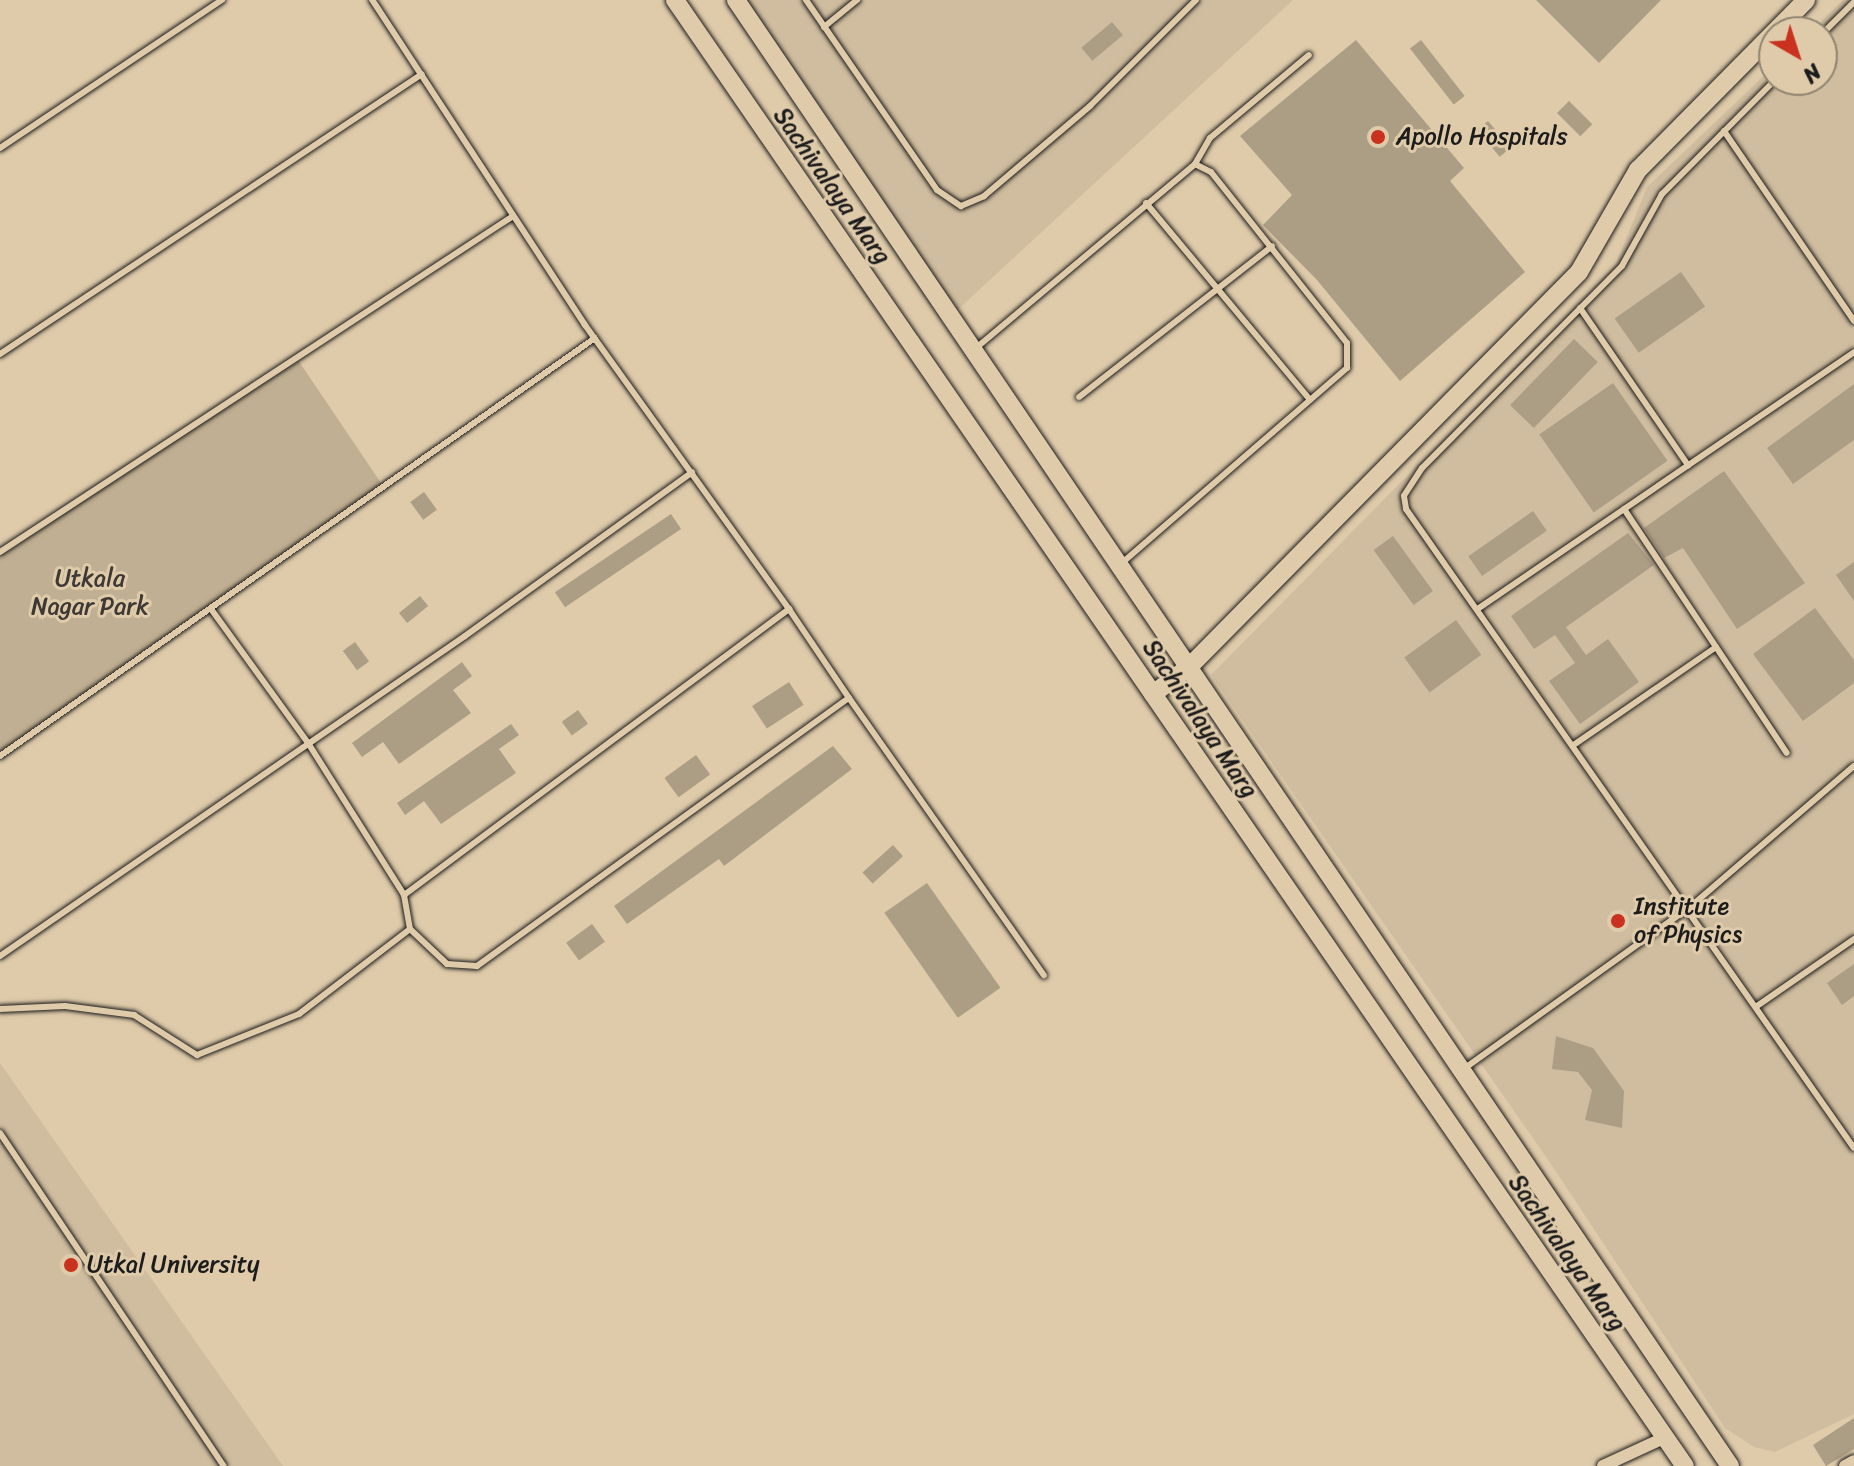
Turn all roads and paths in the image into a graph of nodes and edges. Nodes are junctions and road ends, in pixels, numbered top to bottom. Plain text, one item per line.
1 (222, 0) edge
2 (372, 0) edge
3 (675, 0) edge
4 (736, 0) edge
5 (806, 0) edge
6 (857, 0) edge
7 (1196, 0) edge
8 (1854, 2) edge
9 (1798, 3) edge
10 (1838, 18) edge
11 (824, 27) junction
12 (1309, 55) dead end
13 (422, 74) junction
14 (1759, 96) edge
15 (1724, 131) junction
16 (0, 148) edge
17 (1195, 164) junction
18 (1146, 203) junction
19 (513, 216) junction
20 (1272, 246) junction
21 (1220, 292) junction
22 (1580, 308) junction
23 (1854, 321) edge
24 (595, 338) junction
25 (972, 350) junction
26 (1854, 352) edge
27 (0, 354) edge
28 (1079, 397) dead end
29 (1310, 400) junction
30 (1688, 465) junction
31 (692, 472) junction
32 (1624, 509) junction
33 (0, 552) edge
34 (1118, 566) junction
35 (1479, 608) junction
36 (211, 609) junction
37 (789, 609) junction
38 (1716, 647) junction
39 (1189, 667) junction
40 (1153, 694) junction
41 (849, 698) junction
42 (308, 743) junction
43 (1575, 744) junction
44 (1787, 753) dead end
45 (0, 756) edge
46 (1854, 766) edge
47 (404, 895) junction
48 (1690, 907) junction
49 (410, 929) junction
50 (1854, 939) edge
51 (0, 956) edge
52 (1044, 975) dead end
53 (1757, 1006) junction
54 (0, 1009) edge
55 (1462, 1070) junction
56 (0, 1133) edge
57 (1854, 1148) edge
58 (1666, 1437) junction
59 (1854, 1461) edge
60 (1722, 1463) edge
61 (224, 1466) edge
62 (1603, 1466) edge
63 (1685, 1466) edge
64 (1845, 1466) edge

1 - 16 lane
2 - 13 lane
3 - 40 main road, Sachivalaya Marg
4 - 25 main road
5 - 11 lane
6 - 11 lane
7 - 11 lane
8 - 10 lane
9 - 39 main road
12 - 17 lane
13 - 19 lane
13 - 27 lane
14 - 15 lane
15 - 22 lane
15 - 23 lane
17 - 18 lane
17 - 20 lane
18 - 21 lane
18 - 25 lane
19 - 24 lane
19 - 33 lane
20 - 21 lane
20 - 29 lane
21 - 28 lane
21 - 29 lane
22 - 30 lane
22 - 35 lane
24 - 31 lane
24 - 36 lane
25 - 34 main road
26 - 30 lane
29 - 34 lane
30 - 32 lane
31 - 37 lane
31 - 42 lane
32 - 35 lane
32 - 38 lane
34 - 39 main road
35 - 43 lane
36 - 42 lane
36 - 45 lane
37 - 41 lane
37 - 47 lane
38 - 43 lane
38 - 44 lane
39 - 40 main road
39 - 55 main road
40 - 58 main road, Sachivalaya Marg
41 - 49 lane
41 - 52 lane
42 - 47 lane
42 - 51 lane
43 - 48 lane
46 - 48 lane
47 - 49 lane
48 - 53 lane
48 - 55 lane
49 - 54 lane
50 - 53 lane
53 - 57 lane
55 - 60 main road
56 - 61 lane
58 - 62 street
58 - 63 main road, Sachivalaya Marg
59 - 64 street

